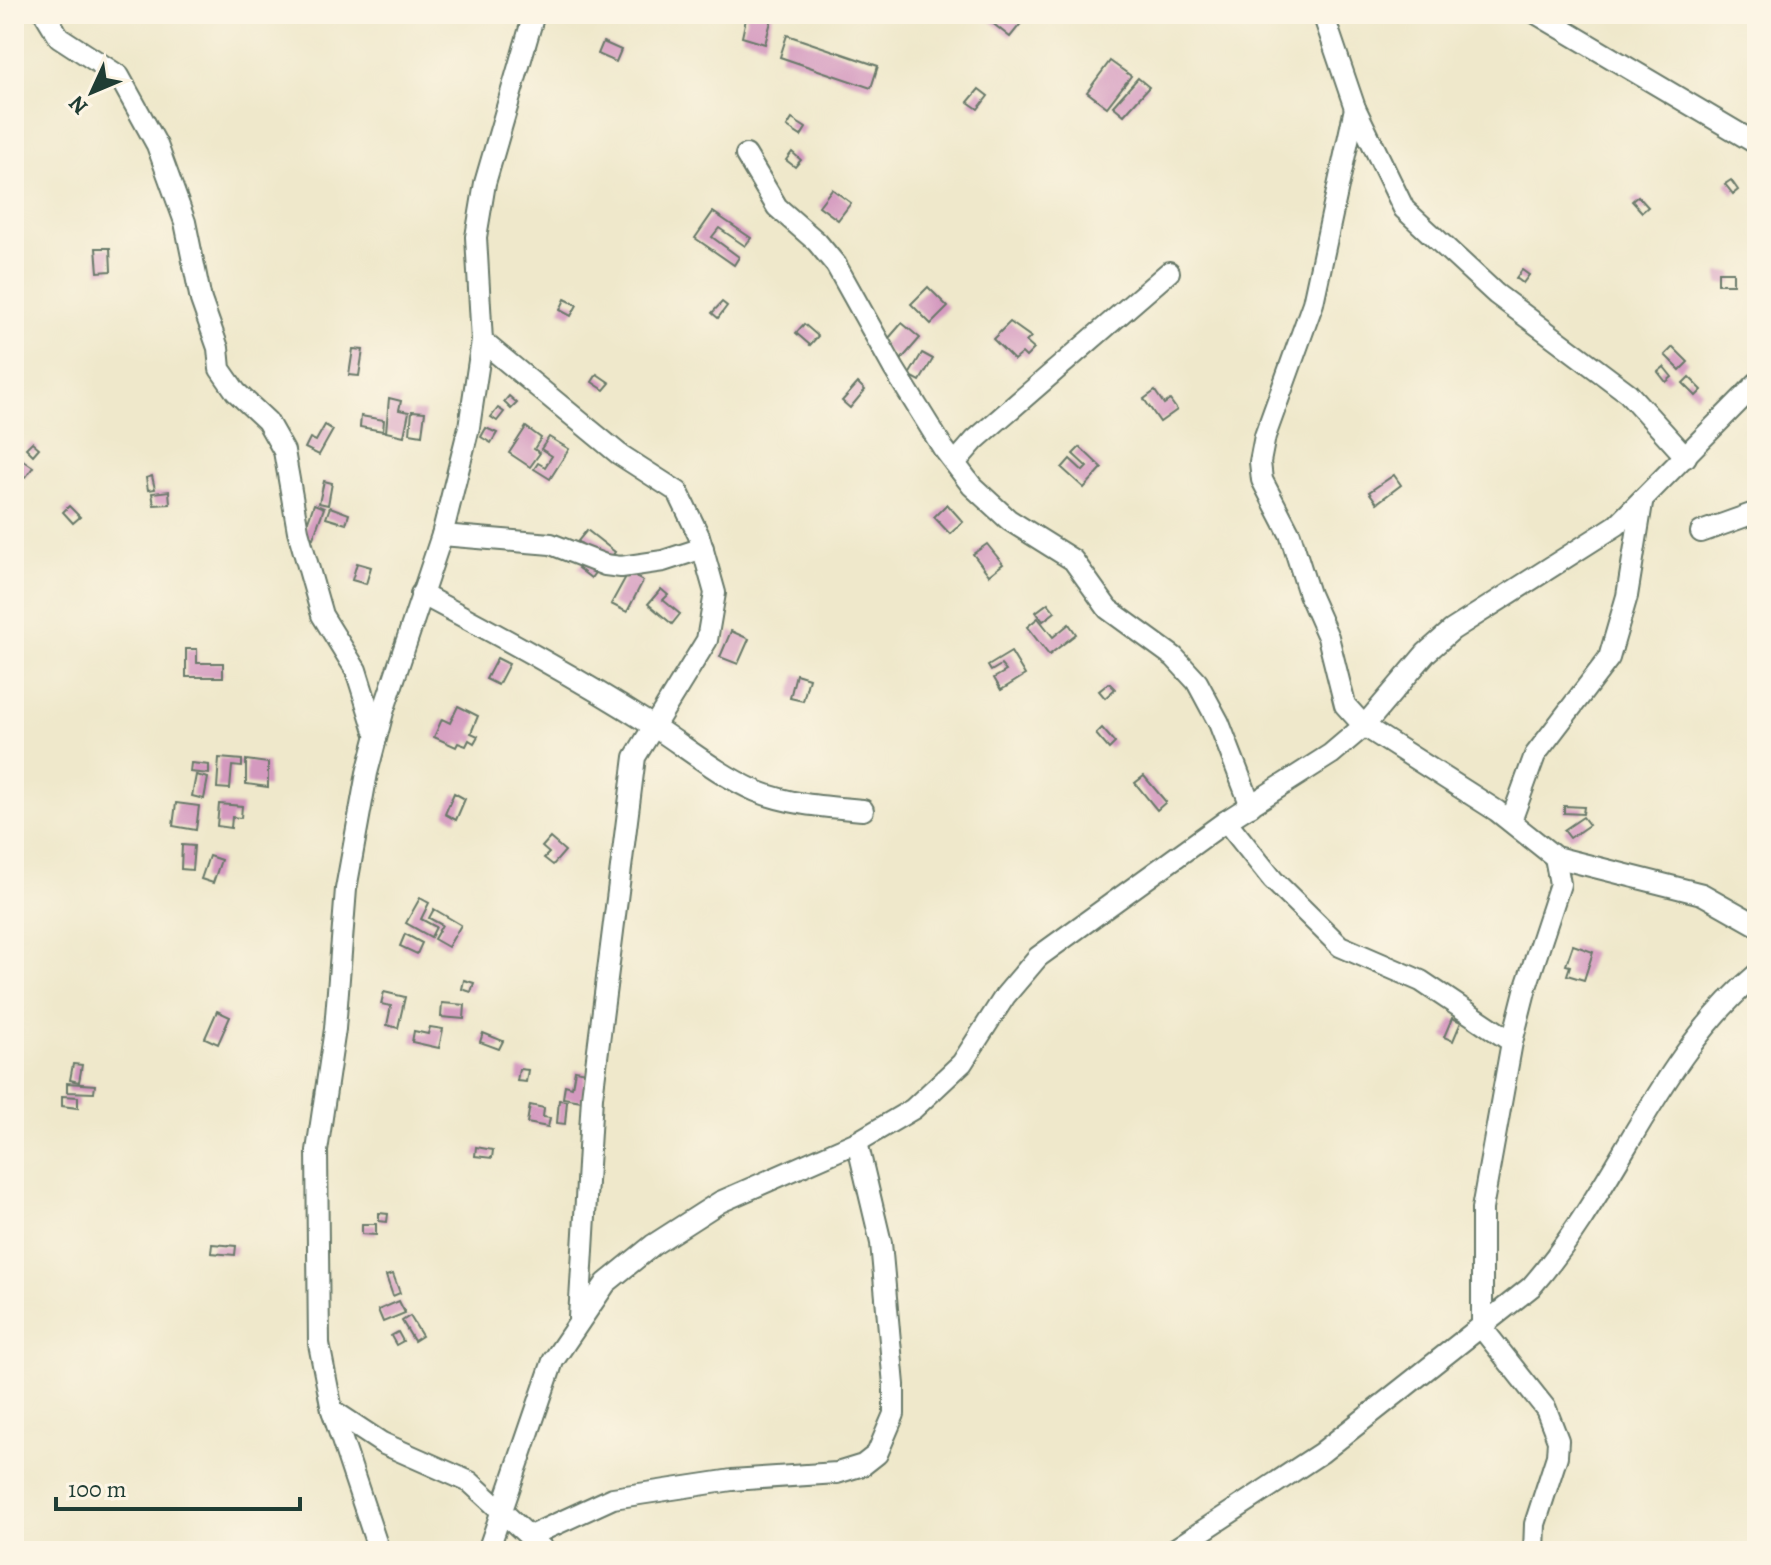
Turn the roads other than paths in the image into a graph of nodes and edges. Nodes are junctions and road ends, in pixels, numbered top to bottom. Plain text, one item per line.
1 (45, 14) edge
2 (534, 14) edge
3 (1323, 14) edge
4 (1537, 14) edge
5 (1355, 108) junction
6 (1757, 144) edge
7 (746, 155) dead end
8 (1169, 272) dead end
9 (482, 341) junction
10 (1757, 383) edge
11 (1686, 457) junction
12 (955, 463) junction
13 (1642, 503) junction
14 (1757, 512) edge
15 (1701, 532) dead end
16 (442, 535) junction
17 (703, 548) junction
18 (421, 594) junction
19 (653, 726) junction
20 (1364, 726) junction
21 (377, 735) junction
22 (1251, 806) junction
23 (863, 810) dead end
24 (1226, 821) junction
25 (1511, 821) junction
26 (1555, 857) junction
27 (1757, 925) edge
28 (1757, 974) edge
29 (1512, 1042) junction
30 (857, 1142) junction
31 (579, 1318) junction
32 (1482, 1328) junction
33 (332, 1410) junction
34 (501, 1507) junction
35 (538, 1544) edge
36 (379, 1551) edge
37 (488, 1551) edge
38 (1172, 1551) edge
39 (1534, 1551) edge

1 - 21 street
2 - 9 street
3 - 5 street
4 - 6 street
5 - 11 street
5 - 20 street
7 - 12 street
8 - 12 street
9 - 16 street
9 - 17 street
10 - 11 street
11 - 13 street
12 - 22 street
13 - 20 street
13 - 25 street
14 - 15 street
16 - 17 street
16 - 18 street
17 - 19 street
18 - 19 street
18 - 21 street
19 - 23 street
19 - 31 street
20 - 22 street
20 - 25 street
21 - 33 street
22 - 24 street
24 - 29 street
24 - 30 street
25 - 26 street
26 - 27 street
26 - 29 street
28 - 32 street
29 - 32 street
30 - 31 street
30 - 35 street
31 - 34 street
32 - 38 street
32 - 39 street
33 - 34 street
33 - 36 street
34 - 35 street
34 - 37 street

